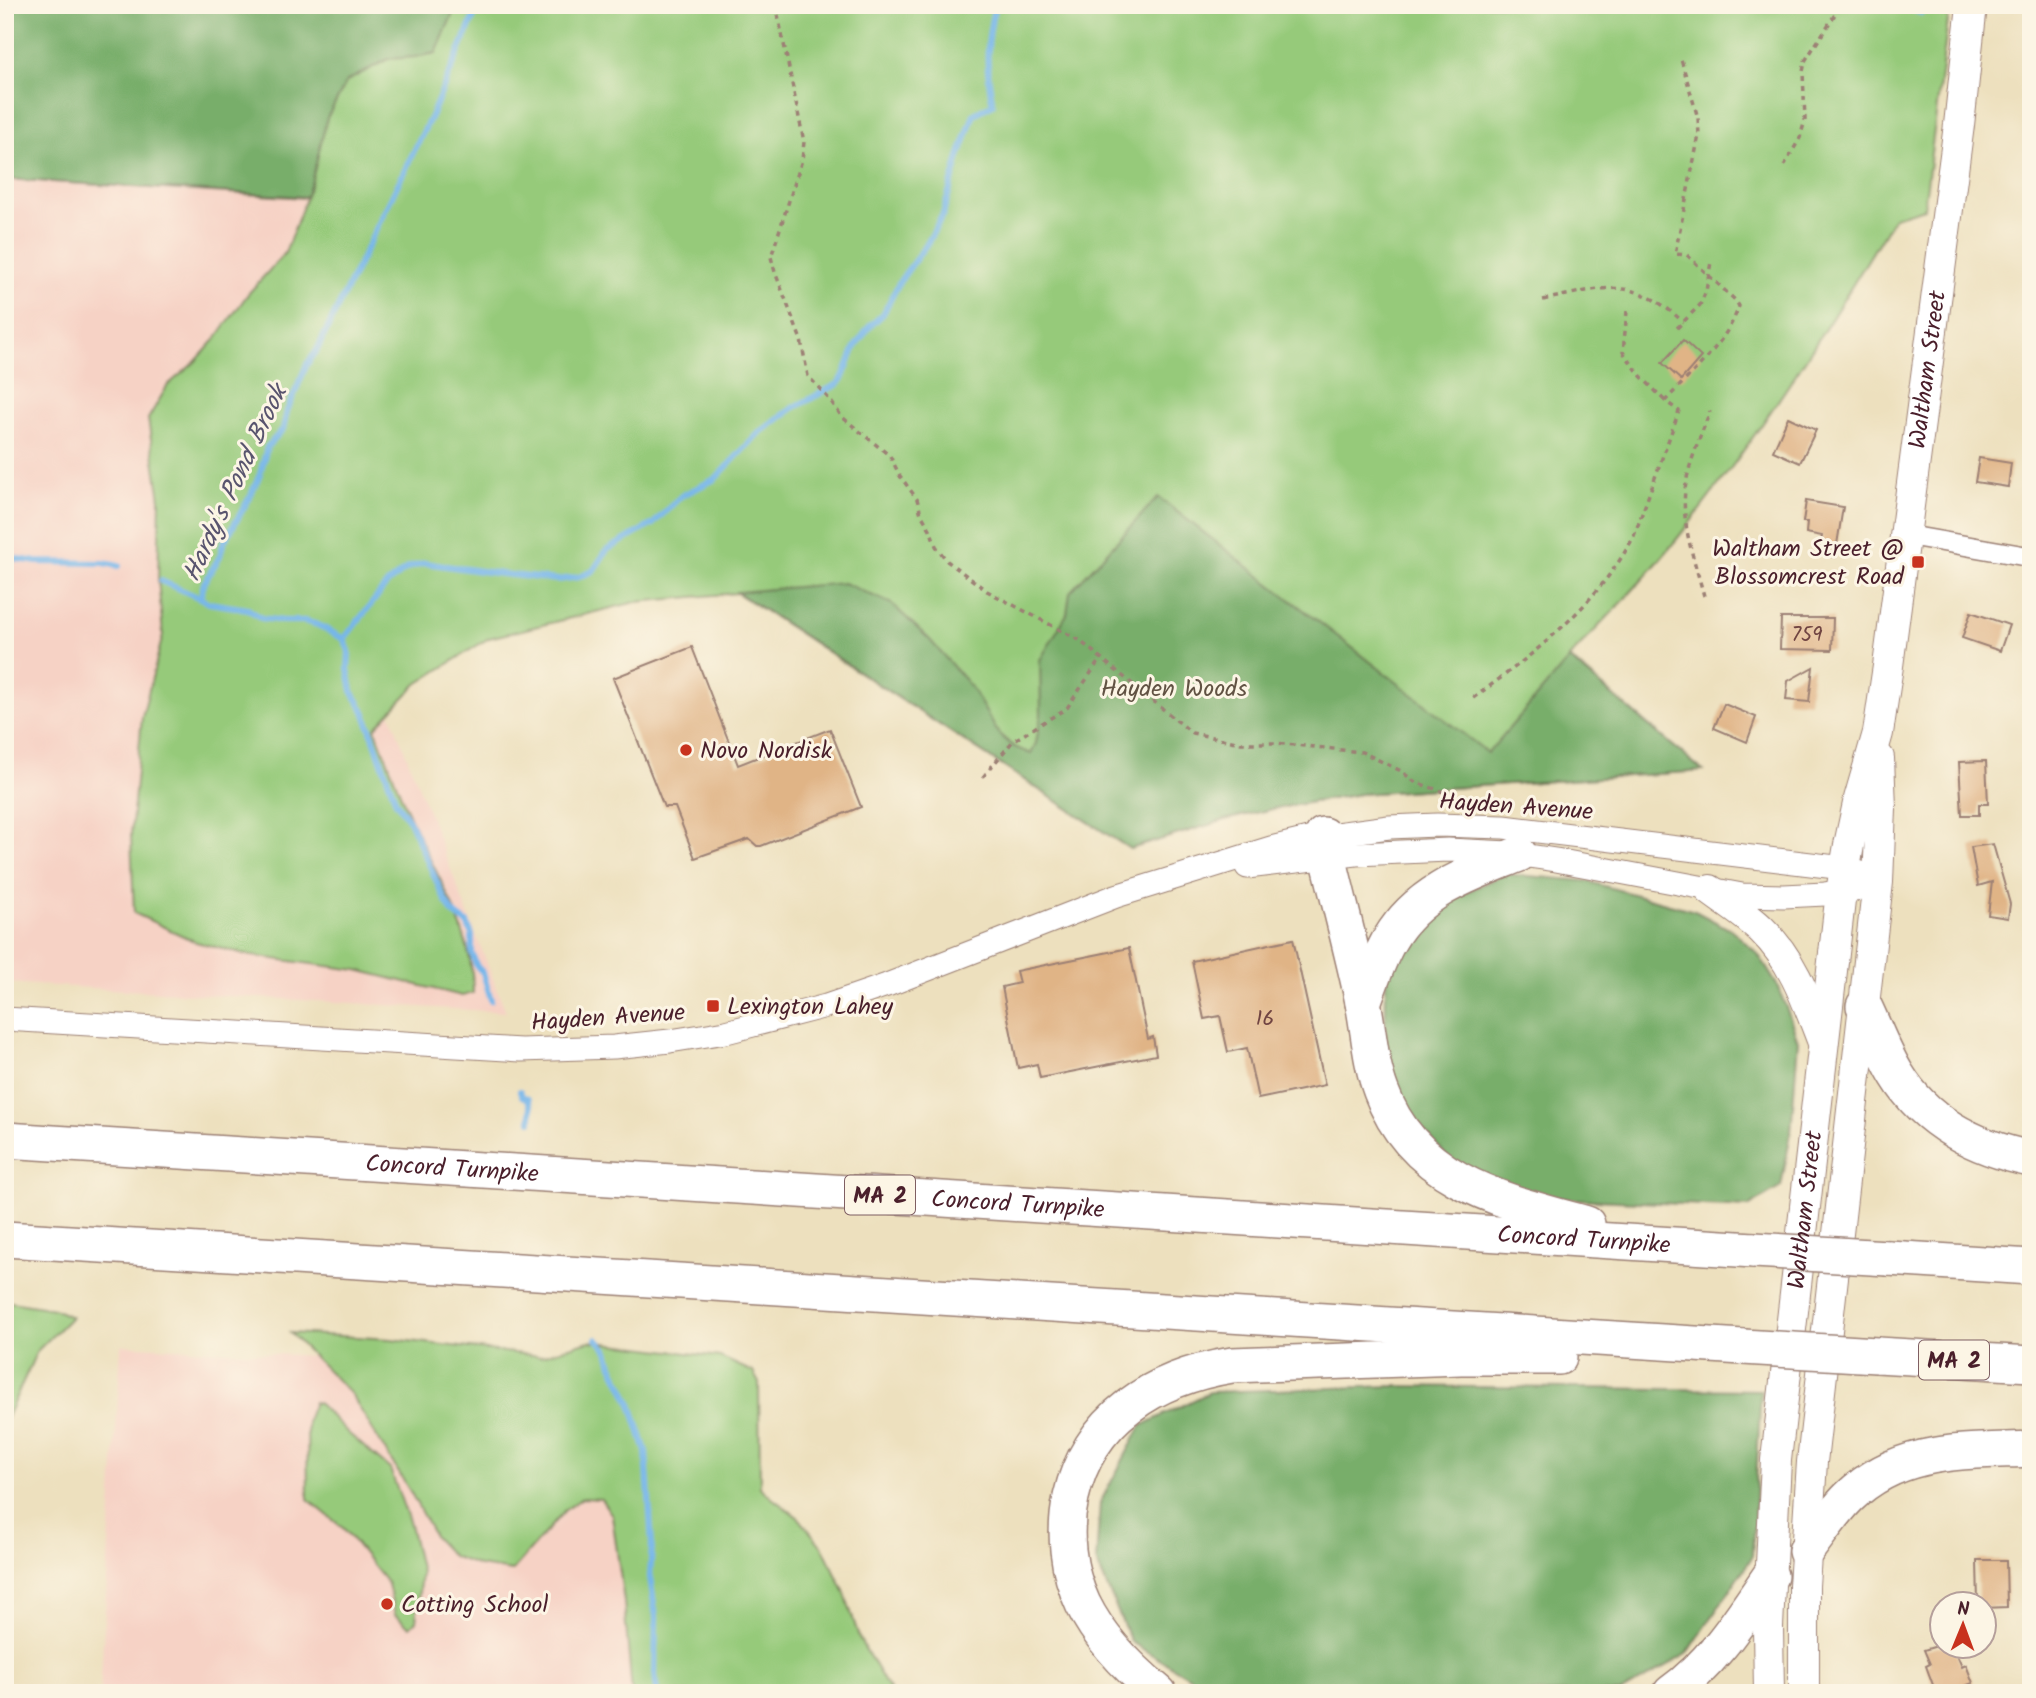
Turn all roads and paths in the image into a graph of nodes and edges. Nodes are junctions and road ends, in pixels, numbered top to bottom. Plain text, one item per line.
1 (776, 5) edge
2 (1841, 5) edge
3 (1972, 5) edge
4 (1680, 56) dead end
5 (1784, 166) dead end
6 (1711, 262) dead end
7 (1709, 276) junction
8 (1543, 300) dead end
9 (1627, 312) dead end
10 (1683, 322) junction
11 (1677, 328) dead end
12 (1665, 401) junction
13 (1710, 411) dead end
14 (1905, 535) junction
15 (2031, 557) edge
16 (1704, 596) dead end
17 (1101, 658) junction
18 (1473, 698) dead end
19 (1878, 733) junction
20 (983, 777) dead end
21 (1474, 806) dead end
22 (1326, 846) junction
23 (1519, 855) junction
24 (1843, 880) junction
25 (1878, 882) junction
26 (1710, 890) junction
27 (1363, 1003) junction
28 (1864, 1006) junction
29 (5, 1019) edge
30 (1824, 1045) junction
31 (5, 1140) edge
32 (2031, 1158) edge
33 (5, 1239) edge
34 (1658, 1244) junction
35 (2031, 1267) edge
36 (1678, 1343) junction
37 (2031, 1364) edge
38 (2031, 1449) edge
39 (1806, 1551) junction
40 (1770, 1576) junction
41 (1159, 1693) edge
42 (1671, 1693) edge
43 (1769, 1693) edge
44 (1804, 1693) edge

1 - 17 path
2 - 5 path
3 - 14 main road, Waltham Street
4 - 7 path
6 - 7 path
7 - 10 path
7 - 12 path
8 - 10 path
9 - 12 path
10 - 11 path
12 - 18 path
13 - 16 path
14 - 15 street
14 - 19 main road, Waltham Street
17 - 20 path
17 - 21 path
19 - 24 main road, Waltham Street
19 - 25 main road, Waltham Street
22 - 23 street, Hayden Avenue
22 - 24 street, Hayden Avenue
22 - 27 highway
22 - 29 street, Hayden Avenue
23 - 26 street, Hayden Avenue
23 - 27 highway
24 - 25 street
24 - 26 street, Hayden Avenue
24 - 30 main road, Waltham Street
25 - 28 main road, Waltham Street
26 - 30 main road
27 - 34 highway
28 - 32 highway
28 - 39 main road, Waltham Street
30 - 40 main road, Waltham Street
31 - 34 highway, Concord Turnpike / MA 2
33 - 36 highway, MA 2
34 - 35 highway, Concord Turnpike / MA 2, bridge
36 - 37 highway, MA 2, bridge
36 - 41 highway
38 - 39 highway
39 - 44 main road, Waltham Street
40 - 42 highway
40 - 43 main road, Waltham Street

